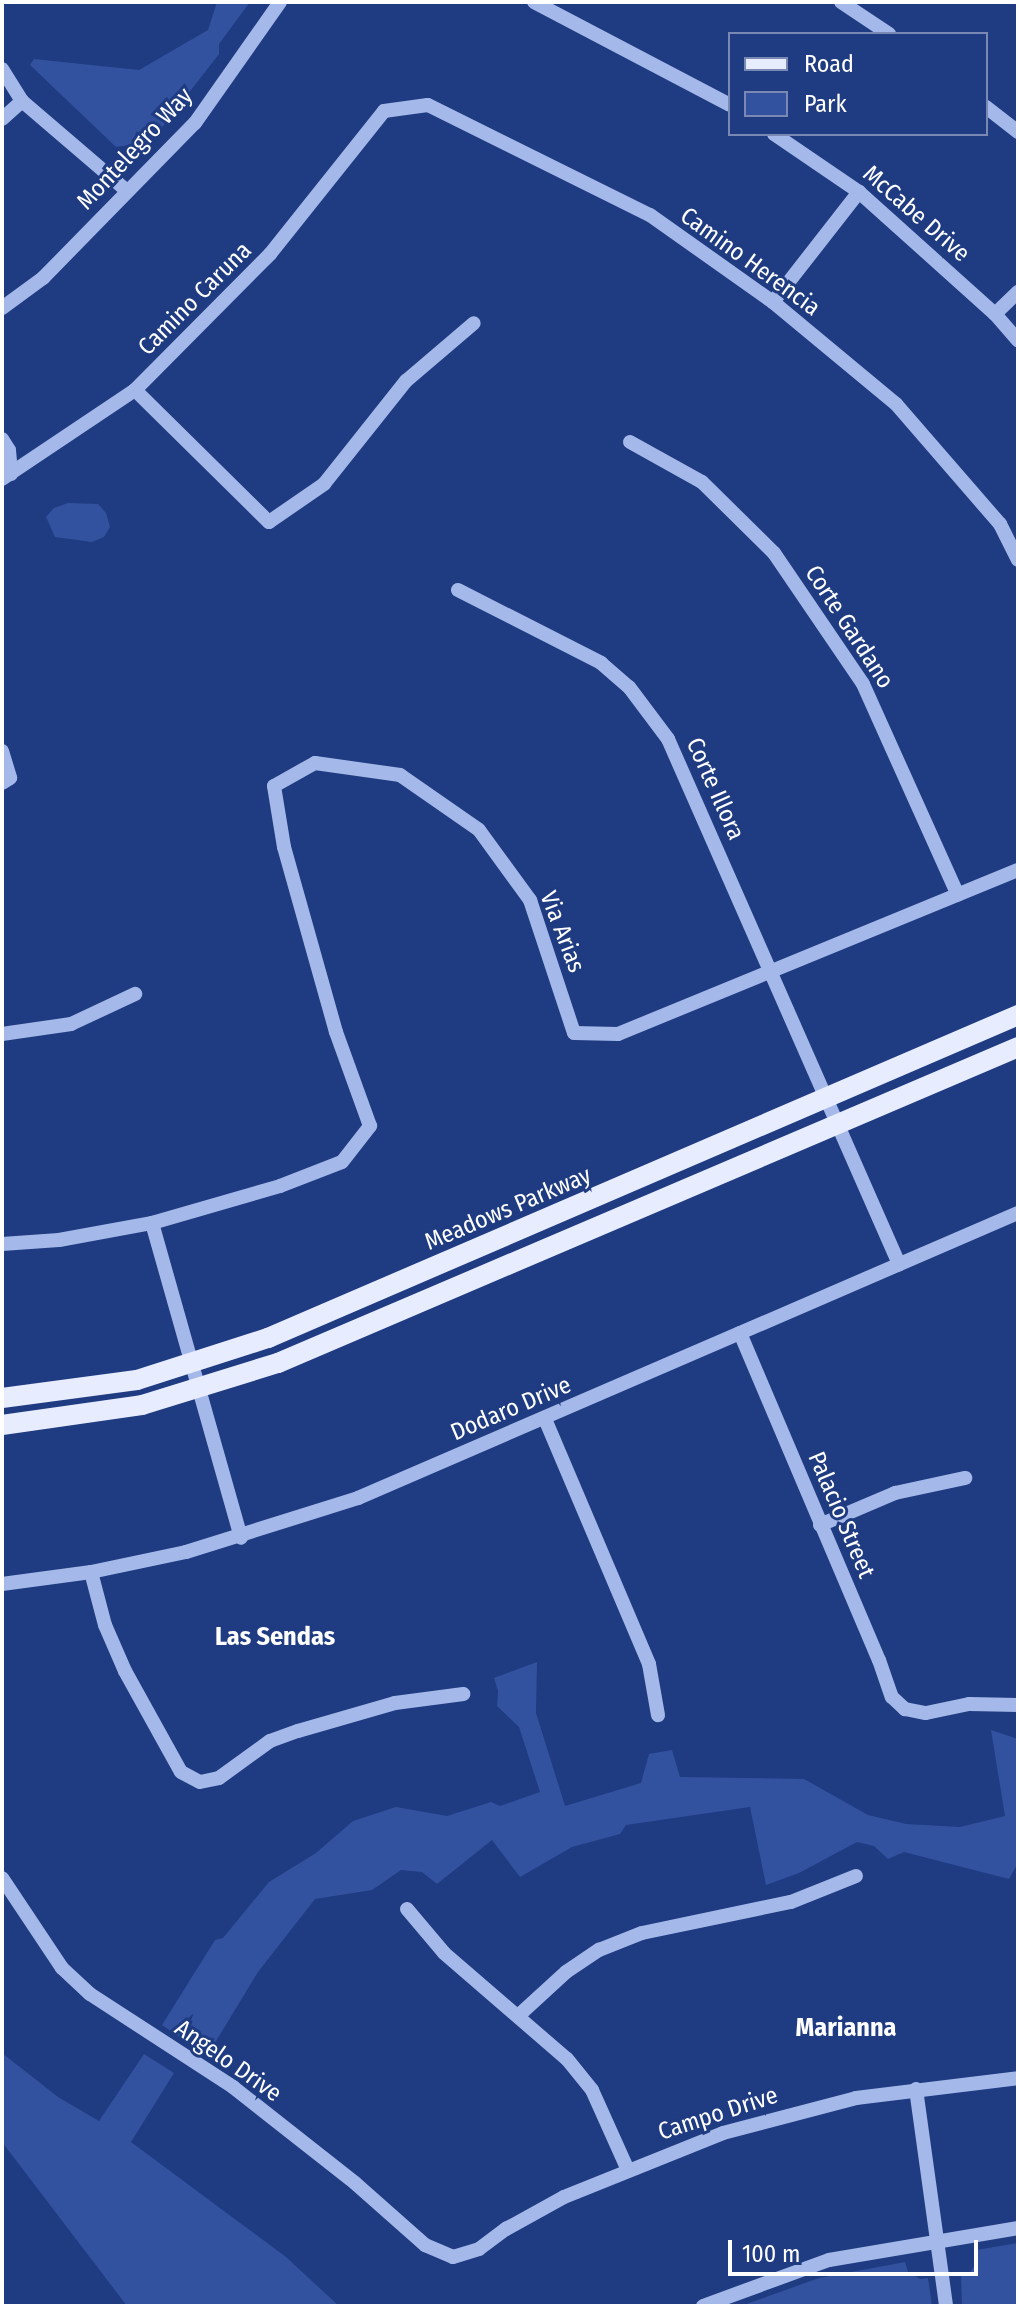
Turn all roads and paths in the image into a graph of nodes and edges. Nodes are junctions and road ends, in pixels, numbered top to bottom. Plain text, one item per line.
1 (280, 2) edge
2 (534, 2) edge
3 (841, 2) edge
4 (886, 32) edge
5 (2, 69) edge
6 (22, 101) junction
7 (728, 104) edge
8 (988, 109) edge
9 (384, 111) joint
10 (2, 119) edge
11 (1018, 132) edge
12 (777, 136) edge
13 (127, 191) junction
14 (859, 192) junction
15 (1018, 292) edge
16 (773, 302) junction
17 (2, 308) edge
18 (995, 314) junction
19 (474, 323) dead end
20 (1018, 340) edge
21 (135, 390) junction
22 (2, 439) edge
23 (630, 442) dead end
24 (5, 474) edge
25 (1018, 560) edge
26 (458, 590) dead end
27 (2, 751) edge
28 (2, 783) edge
29 (1018, 870) edge
30 (958, 895) junction
31 (772, 973) junction
32 (135, 994) dead end
33 (1018, 1015) edge
34 (2, 1034) edge
35 (1018, 1047) edge
36 (824, 1100) junction
37 (835, 1125) junction
38 (1018, 1213) edge
39 (152, 1223) junction
40 (2, 1244) edge
41 (899, 1264) junction
42 (740, 1333) junction
43 (194, 1364) junction
44 (201, 1389) junction
45 (2, 1398) edge
46 (545, 1419) junction
47 (2, 1425) edge
48 (965, 1478) dead end
49 (820, 1525) junction
50 (241, 1538) junction
51 (91, 1572) junction
52 (2, 1584) edge
53 (463, 1694) dead end
54 (1018, 1705) edge
55 (658, 1715) dead end
56 (856, 1876) dead end
57 (2, 1878) edge
58 (407, 1909) dead end
59 (518, 2016) junction
60 (1018, 2078) edge
61 (916, 2089) junction
62 (627, 2168) junction
63 (1018, 2228) edge
64 (937, 2239) junction
65 (453, 2257) joint
66 (703, 2306) edge
67 (946, 2306) edge

1 - 13 street, Montelegro Way
2 - 7 street
3 - 4 street
5 - 6 street
6 - 10 street
6 - 13 street
8 - 11 street
9 - 16 street, Camino Herencia
9 - 21 street, Camino Caruna
12 - 14 street, McCabe Drive
13 - 17 street, Montelegro Way
14 - 16 street
14 - 18 street, McCabe Drive
15 - 18 street
16 - 25 street, Camino Herencia
18 - 20 street, McCabe Drive
19 - 21 street
21 - 24 street, Camino Caruna
22 - 24 street
23 - 30 street, Corte Gardano
26 - 31 street, Corte Illora
27 - 28 street
29 - 30 street
30 - 31 street
31 - 36 street, Corte Illora
31 - 39 street, Via Arias
32 - 34 street
33 - 36 main road, Meadows Parkway
35 - 37 main road
36 - 37 street, Corte Illora
36 - 43 main road, Meadows Parkway
37 - 41 street, Corte Illora
37 - 44 main road
38 - 41 street, Dodaro Drive
39 - 40 street
39 - 43 street
41 - 42 street, Dodaro Drive
42 - 46 street, Dodaro Drive
42 - 49 street, Palacio Street
43 - 44 street
43 - 45 main road, Meadows Parkway
44 - 47 main road
44 - 50 street
46 - 50 street, Dodaro Drive
46 - 55 street
48 - 49 street
49 - 54 street, Palacio Street
50 - 51 street, Dodaro Drive
51 - 52 street, Dodaro Drive
51 - 53 street
56 - 59 street
57 - 65 street, Angelo Drive
58 - 59 street
59 - 62 street
60 - 61 street, Campo Drive
61 - 62 street, Campo Drive
61 - 64 street
62 - 65 street, Campo Drive
63 - 64 street
64 - 66 street
64 - 67 street

